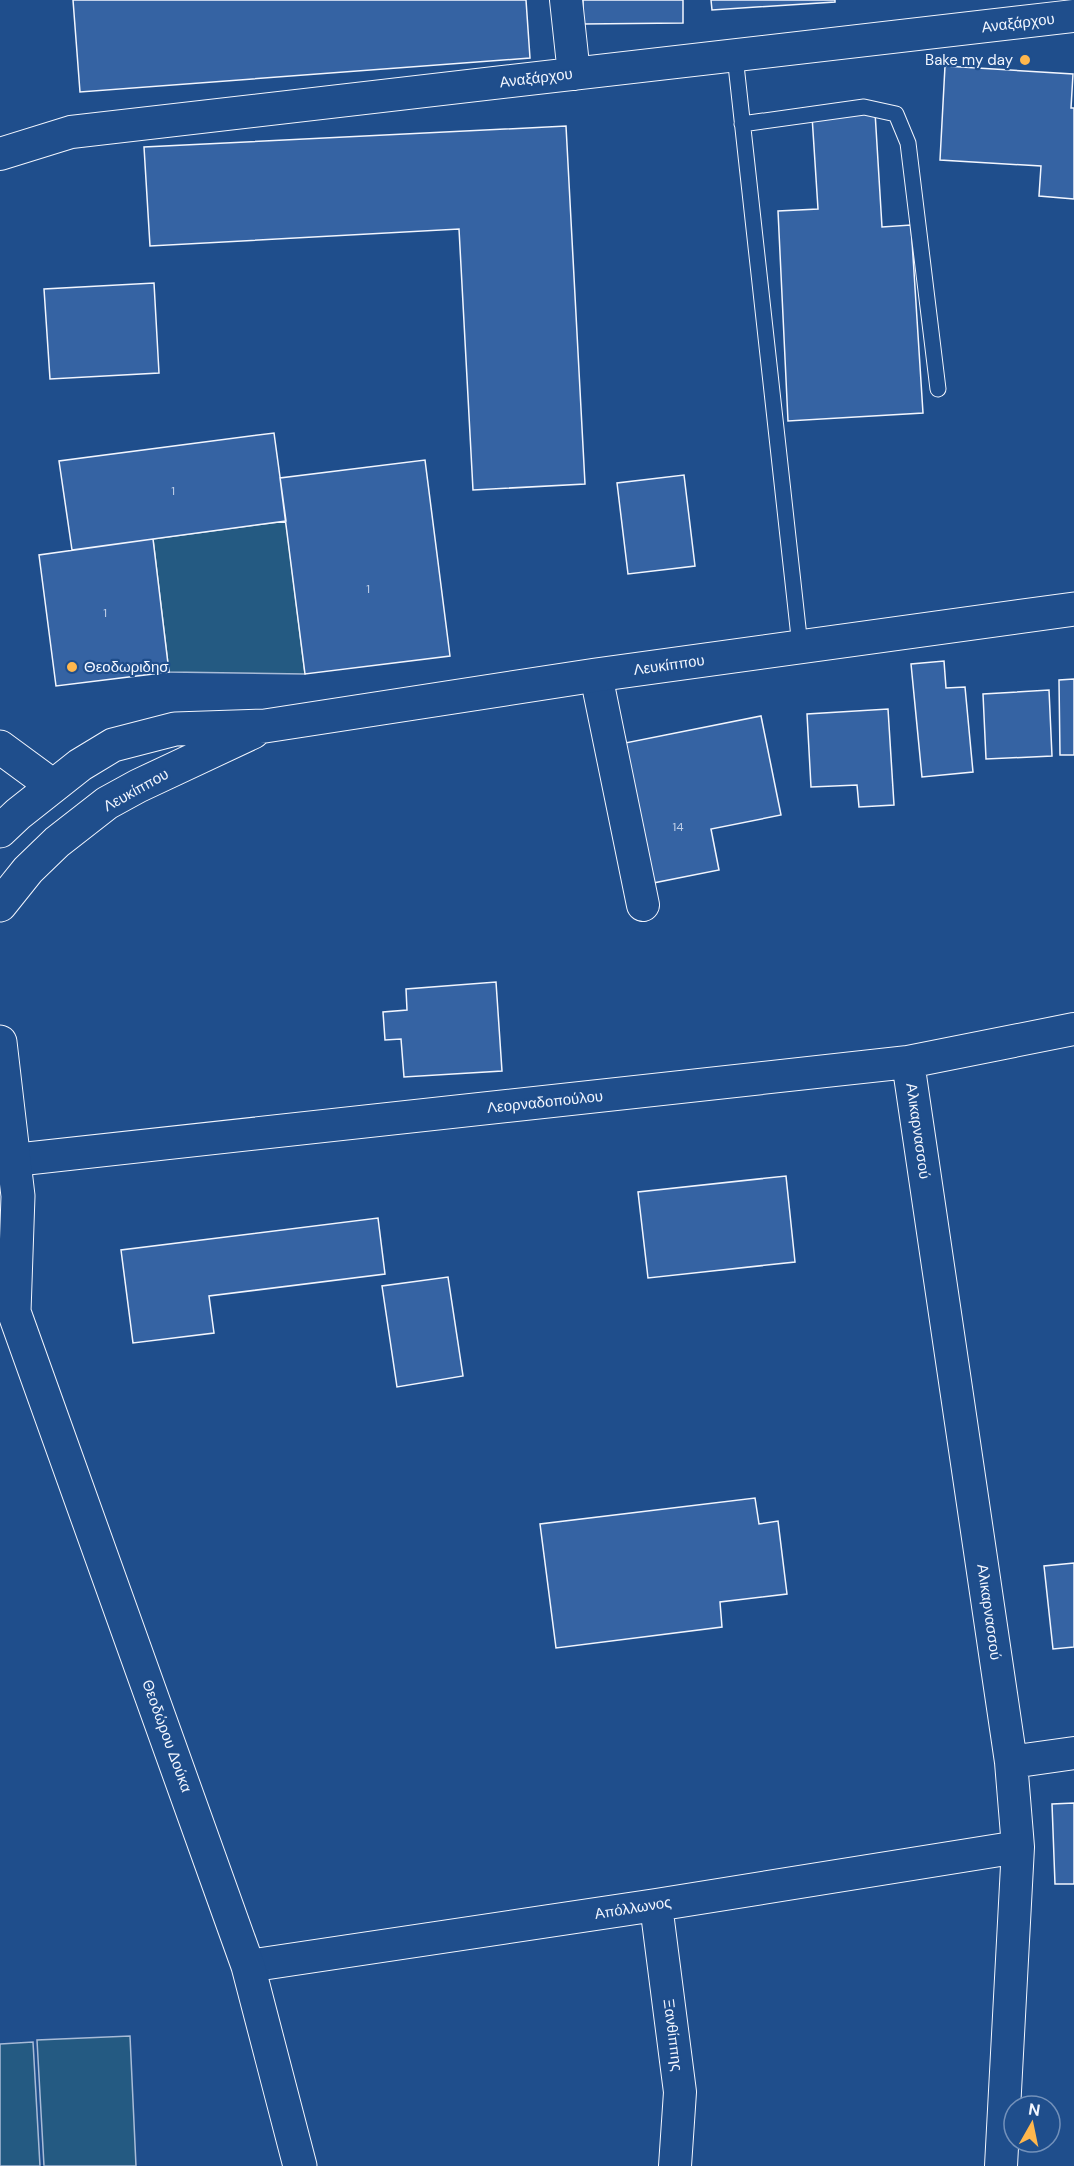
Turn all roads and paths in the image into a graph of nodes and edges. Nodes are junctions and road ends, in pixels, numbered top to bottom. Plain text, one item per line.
1 (566, 0) edge
2 (1074, 16) edge
3 (735, 56) junction
4 (574, 74) junction
5 (742, 124) junction
6 (0, 154) edge
7 (938, 389) dead end
8 (1074, 609) edge
9 (800, 646) junction
10 (596, 675) junction
11 (265, 726) junction
12 (0, 747) edge
13 (53, 786) junction
14 (0, 831) edge
15 (0, 905) edge
16 (643, 905) dead end
17 (1074, 1029) edge
18 (0, 1042) edge
19 (908, 1062) junction
20 (14, 1160) junction
21 (7, 1299) edge
22 (1074, 1753) edge
23 (1011, 1762) junction
24 (1018, 1847) junction
25 (656, 1905) junction
26 (248, 1966) junction
27 (300, 2166) edge
28 (675, 2166) edge
29 (1001, 2166) edge

1 - 4 street
2 - 3 street, Αναξάρχου
3 - 4 street, Αναξάρχου
3 - 5 lane
4 - 6 street, Αναξάρχου
5 - 7 lane
5 - 9 lane
8 - 9 main road, Λευκίππου
9 - 10 main road, Λευκίππου
10 - 11 main road, Λευκίππου
10 - 16 street
11 - 13 main road, Λευκίππου
11 - 15 main road, Λευκίππου
12 - 13 main road
13 - 14 main road, Λευκίππου
17 - 19 street, Λεορναδοπούλου
18 - 20 main road, Θεοδώρου Δούκα
19 - 20 street, Λεορναδοπούλου
19 - 23 street, Αλικαρνασσού
20 - 21 main road, Θεοδώρου Δούκα
21 - 26 main road, Θεοδώρου Δούκα
22 - 23 street
23 - 24 street, Αλικαρνασσού
24 - 25 street, Απόλλωνος
24 - 29 street, Αλικαρνασσού
25 - 26 street, Απόλλωνος
25 - 28 street, Ξανθίππης
26 - 27 main road, Θεοδώρου Δούκα

